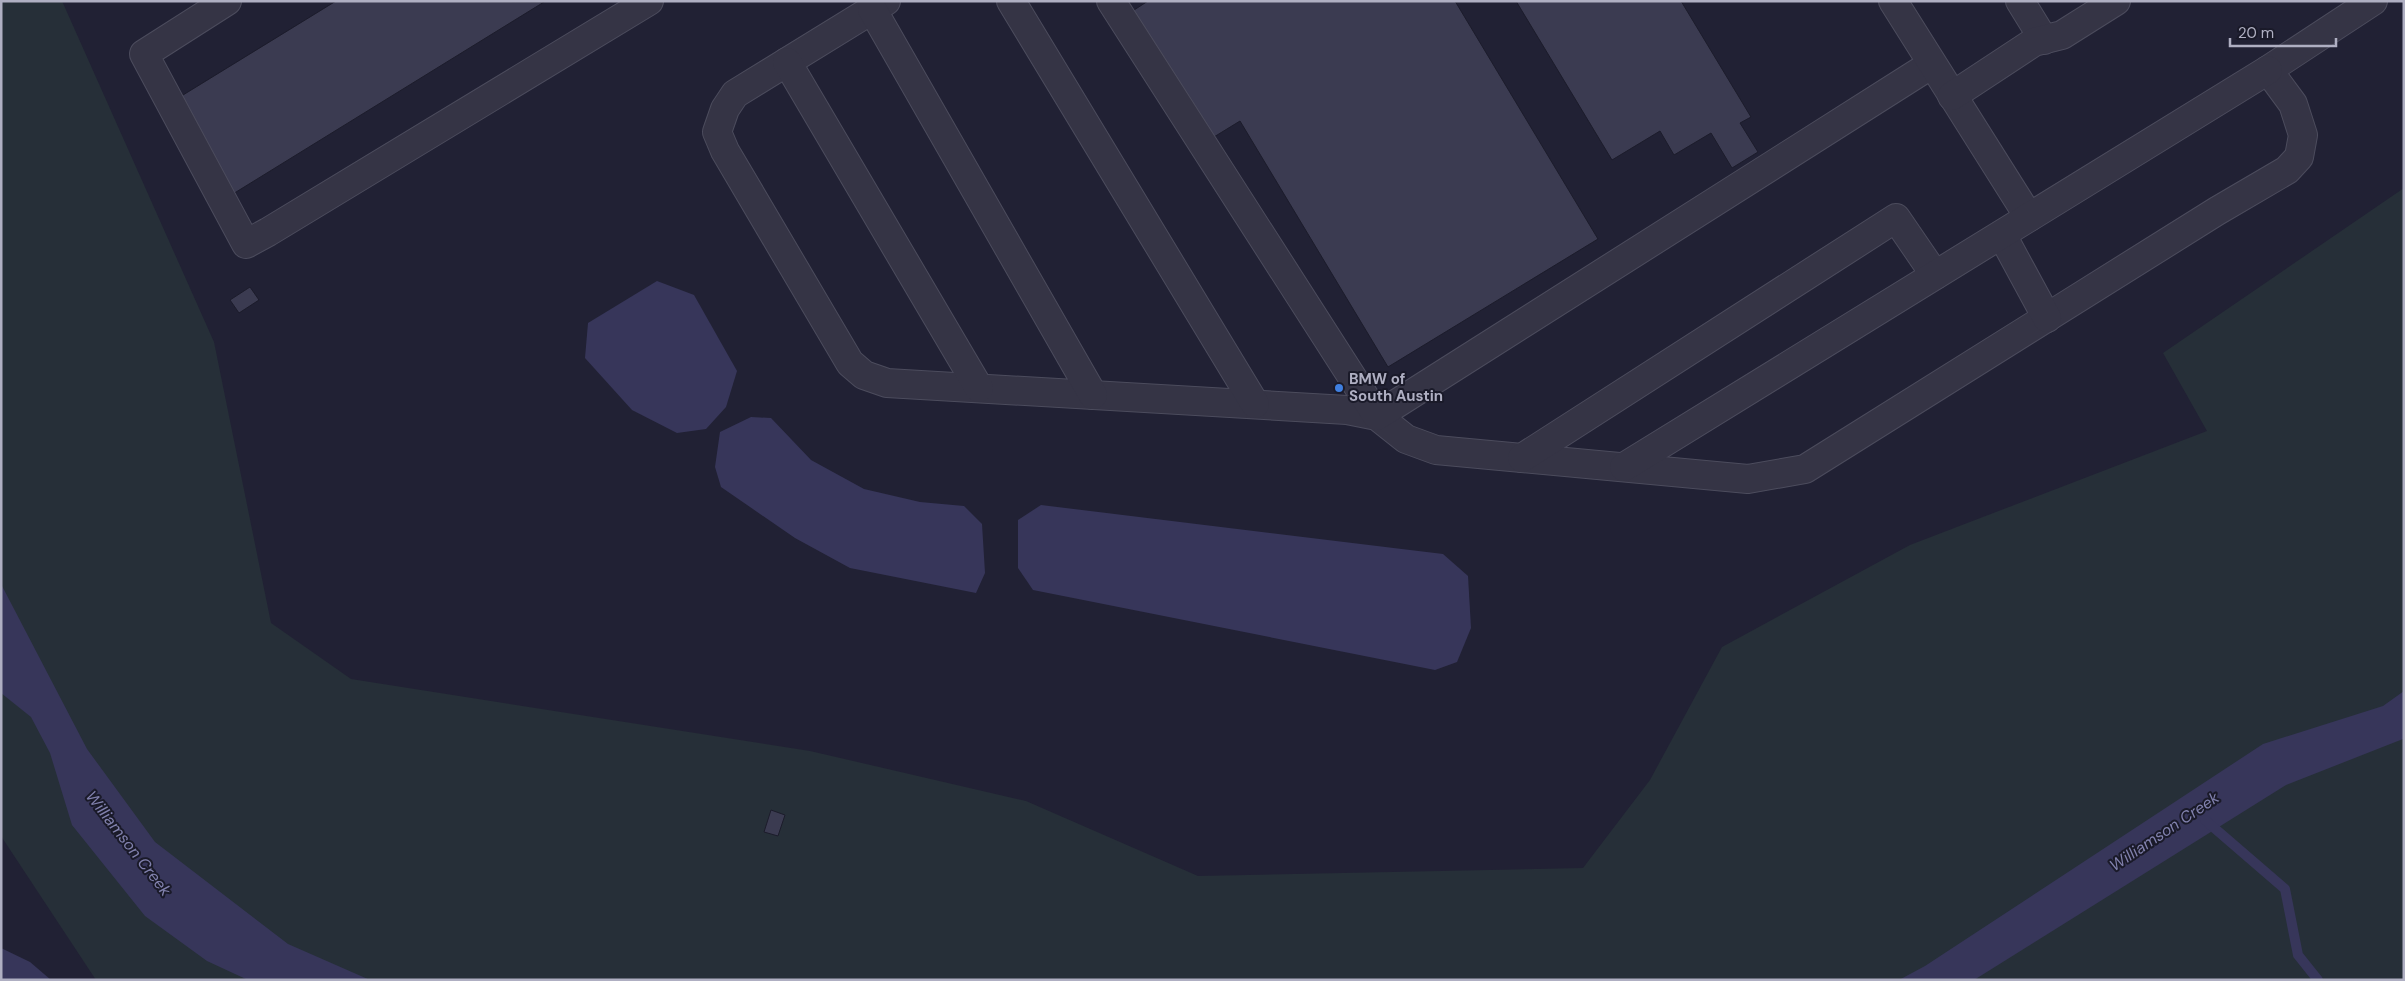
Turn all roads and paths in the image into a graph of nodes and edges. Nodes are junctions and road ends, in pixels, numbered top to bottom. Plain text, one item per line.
1 (227, 1) edge
2 (648, 1) edge
3 (1011, 1) edge
4 (1111, 1) edge
5 (1893, 1) edge
6 (2020, 1) edge
7 (2116, 1) edge
8 (2373, 1) edge
9 (879, 5) edge
10 (619, 9) edge
11 (2044, 40) junction
12 (787, 62) junction
13 (1932, 64) junction
14 (2268, 70) junction
15 (1952, 96) junction
16 (2029, 217) junction
17 (2002, 235) junction
18 (1936, 275) junction
19 (2047, 318) junction
20 (979, 388) junction
21 (1093, 395) junction
22 (1255, 404) junction
23 (1377, 416) junction
24 (1522, 458) junction
25 (1624, 468) junction

1 - 10 lane
2 - 10 lane
3 - 22 lane
4 - 23 lane
5 - 13 lane
6 - 11 lane
7 - 11 lane
8 - 14 lane
9 - 12 lane
9 - 21 lane
11 - 15 lane
12 - 20 lane
12 - 20 lane
13 - 15 lane
13 - 23 lane
14 - 16 lane
14 - 19 lane
15 - 16 lane
16 - 17 lane
17 - 18 lane
17 - 19 lane
18 - 24 lane
18 - 25 lane
19 - 25 lane
20 - 21 lane
21 - 22 lane
22 - 23 lane
23 - 24 lane
24 - 25 lane

